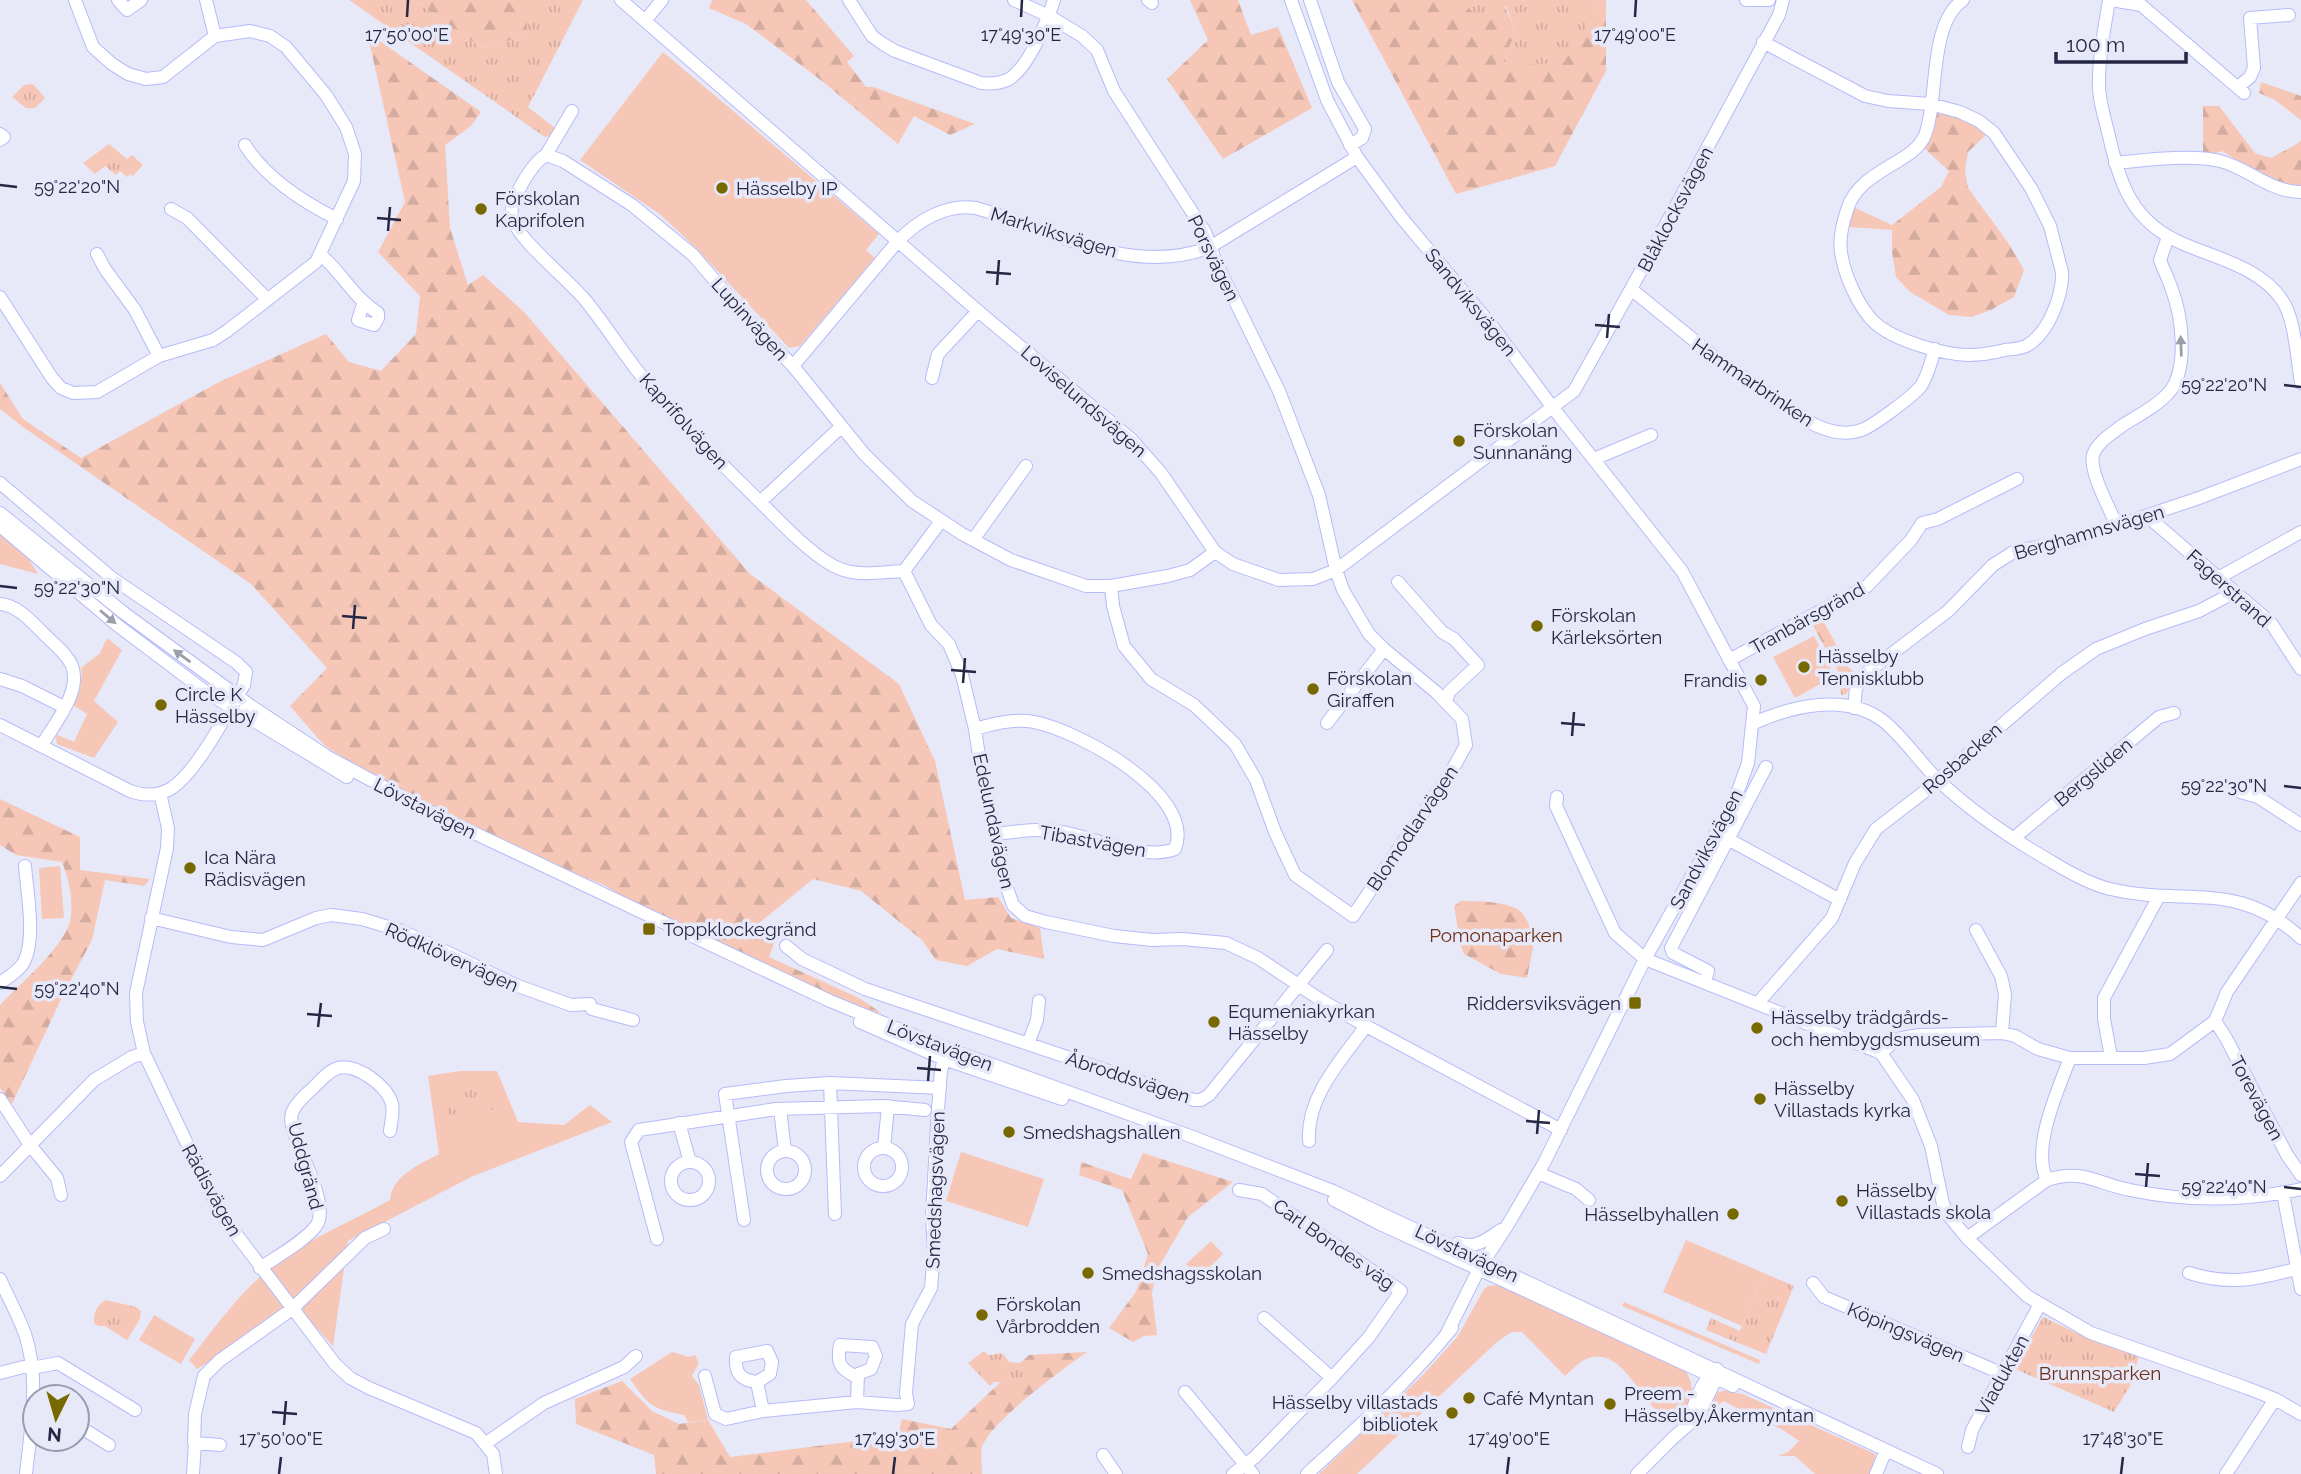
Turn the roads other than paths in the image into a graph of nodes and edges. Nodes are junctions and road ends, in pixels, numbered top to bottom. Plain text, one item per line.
1 (75, 0) edge
2 (118, 0) edge
3 (141, 0) edge
4 (205, 0) edge
5 (621, 0) edge
6 (662, 0) edge
7 (849, 0) edge
8 (1014, 0) edge
9 (1054, 0) edge
10 (1291, 0) edge
11 (1310, 0) edge
12 (1746, 0) edge
13 (1769, 0) edge
14 (1783, 0) edge
15 (1963, 0) edge
16 (2110, 0) edge
17 (2289, 15) dead end
18 (1049, 16) junction
19 (645, 21) junction
20 (215, 36) junction
21 (1763, 42) junction
22 (1930, 104) junction
23 (572, 111) dead end
24 (0, 134) edge
25 (0, 141) edge
26 (245, 145) dead end
27 (1350, 145) junction
28 (546, 155) junction
29 (1357, 157) junction
30 (2115, 163) junction
31 (2301, 192) edge
32 (171, 209) dead end
33 (337, 219) junction
34 (2168, 237) junction
35 (897, 242) junction
36 (1210, 247) junction
37 (97, 254) dead end
38 (321, 255) junction
39 (1631, 289) junction
40 (0, 297) edge
41 (267, 299) junction
42 (363, 304) dead end
43 (978, 311) junction
44 (1935, 349) junction
45 (159, 356) junction
46 (793, 366) junction
47 (932, 378) dead end
48 (2301, 383) edge
49 (1553, 408) junction
50 (841, 427) junction
51 (1651, 435) dead end
52 (1594, 459) junction
53 (2301, 459) edge
54 (1026, 466) dead end
55 (2017, 479) dead end
56 (0, 482) edge
57 (760, 502) junction
58 (0, 513) edge
59 (2147, 516) junction
60 (941, 521) junction
61 (0, 526) edge
62 (2118, 526) junction
63 (2301, 532) edge
64 (973, 540) junction
65 (1215, 552) junction
66 (904, 570) junction
67 (1336, 570) junction
68 (2218, 578) junction
69 (1398, 582) dead end
70 (1111, 586) junction
71 (2235, 592) junction
72 (0, 604) edge
73 (1384, 649) junction
74 (1729, 660) junction
75 (2301, 669) edge
76 (0, 679) edge
77 (238, 696) junction
78 (1446, 702) junction
79 (64, 707) junction
80 (230, 708) junction
81 (1854, 708) junction
82 (2174, 713) dead end
83 (1327, 723) dead end
84 (1754, 723) junction
85 (0, 725) edge
86 (975, 729) junction
87 (42, 745) junction
88 (1766, 767) dead end
89 (1937, 779) junction
90 (2237, 791) dead end
91 (160, 793) junction
92 (1557, 797) dead end
93 (2301, 825) edge
94 (997, 834) junction
95 (1723, 836) junction
96 (2015, 837) junction
97 (25, 866) dead end
98 (2301, 883) edge
99 (2159, 896) junction
100 (1840, 900) junction
101 (151, 918) junction
102 (2278, 919) junction
103 (1976, 930) dead end
104 (2301, 938) edge
105 (786, 946) dead end
106 (1327, 950) dead end
107 (1645, 959) junction
108 (1705, 982) junction
109 (0, 983) edge
110 (1299, 985) junction
111 (1039, 1001) dead end
112 (1758, 1003) junction
113 (632, 1020) dead end
114 (2215, 1021) junction
115 (1366, 1026) junction
116 (2002, 1033) junction
117 (1028, 1044) junction
118 (144, 1053) junction
119 (1881, 1053) junction
120 (2111, 1056) junction
121 (951, 1058) junction
122 (2070, 1058) junction
123 (831, 1083) junction
124 (940, 1088) junction
125 (0, 1099) edge
126 (888, 1106) junction
127 (831, 1107) junction
128 (780, 1109) junction
129 (925, 1110) dead end
130 (727, 1115) junction
131 (679, 1123) junction
132 (1561, 1130) junction
133 (390, 1131) dead end
134 (1309, 1140) dead end
135 (30, 1146) junction
136 (884, 1148) dead end
137 (785, 1151) dead end
138 (690, 1162) dead end
139 (1538, 1173) junction
140 (2301, 1175) edge
141 (0, 1176) edge
142 (2047, 1180) junction
143 (2301, 1189) edge
144 (1239, 1190) dead end
145 (2283, 1193) junction
146 (61, 1195) dead end
147 (1589, 1200) dead end
148 (835, 1214) dead end
149 (744, 1220) dead end
150 (1507, 1227) junction
151 (384, 1228) dead end
152 (1967, 1237) junction
153 (657, 1239) dead end
154 (1438, 1239) junction
155 (1426, 1245) junction
156 (1485, 1267) junction
157 (260, 1268) junction
158 (2296, 1269) junction
159 (2189, 1273) dead end
160 (0, 1279) edge
161 (1812, 1283) dead end
162 (2301, 1289) edge
163 (1466, 1295) junction
164 (2040, 1304) junction
165 (292, 1309) junction
166 (1264, 1318) dead end
167 (1447, 1334) junction
168 (636, 1356) dead end
169 (32, 1366) junction
170 (0, 1373) edge
171 (1713, 1374) junction
172 (2003, 1374) junction
173 (705, 1376) dead end
174 (858, 1378) dead end
175 (1332, 1378) junction
176 (757, 1382) dead end
177 (33, 1383) edge
178 (1185, 1392) dead end
179 (2275, 1399) junction
180 (857, 1402) junction
181 (135, 1410) dead end
182 (763, 1411) junction
183 (2301, 1414) edge
184 (91, 1434) edge
185 (195, 1443) junction
186 (486, 1443) junction
187 (109, 1445) dead end
188 (220, 1446) dead end
189 (1968, 1447) dead end
190 (1885, 1452) junction
191 (28, 1453) edge
192 (1103, 1455) dead end
193 (1250, 1469) edge
194 (26, 1474) edge
195 (193, 1474) edge
196 (496, 1474) edge
197 (1116, 1474) edge
198 (1233, 1474) edge
199 (1307, 1474) edge
200 (1637, 1474) edge
201 (1876, 1474) edge
202 (1925, 1474) edge
203 (1937, 1474) edge
204 (2226, 1474) edge

1 - 20 street
2 - 3 street
4 - 20 street
5 - 19 street, Loviselundsvägen
6 - 19 street
7 - 18 street
8 - 18 street, Porsvägen
9 - 18 street
10 - 27 street, Sandviksvägen
11 - 27 street
12 - 13 street
14 - 21 street, Blåklocksvägen
15 - 22 street
16 - 17 street
16 - 30 street
18 - 36 street, Porsvägen
19 - 35 street, Loviselundsvägen
20 - 33 street
21 - 22 street
21 - 39 street, Blåklocksvägen
22 - 44 street
22 - 44 street
23 - 28 street
24 - 25 street
26 - 33 street
27 - 29 street, Sandviksvägen
28 - 46 street, Lupinvägen
28 - 57 street, Kaprifolvägen
29 - 36 street, Markviksvägen
29 - 49 street, Sandviksvägen
30 - 31 street
30 - 34 street
32 - 41 street
33 - 38 street
34 - 48 street
62 -> 34 street
35 - 36 street, Markviksvägen
35 - 43 street, Loviselundsvägen
35 - 46 street, Markviksvägen
36 - 67 street, Porsvägen
37 - 45 street
38 - 41 street
38 - 42 street
39 - 44 street, Hammarbrinken
39 - 49 street, Blåklocksvägen
40 - 45 street
41 - 45 street
43 - 47 street
43 - 65 street, Loviselundsvägen
46 - 50 street, Lupinvägen
49 - 52 street, Sandviksvägen
49 - 67 street, Loviselundsvägen
50 - 57 street
50 - 60 street, Lupinvägen
51 - 52 street
52 - 74 street, Sandviksvägen
53 - 59 street, Berghamnsvägen
54 - 64 street
55 - 74 street, Tranbärsgränd
56 - 77 street
57 - 66 street, Kaprifolvägen
77 -> 58 street, Lövstavägen
59 - 62 street, Berghamnsvägen
59 - 68 street, Fagerstrand
60 - 64 street, Lupinvägen
60 - 66 street
61 -> 80 street, Lövstavägen
62 - 81 street, Berghamnsvägen
63 - 68 street
64 - 70 street, Lupinvägen
65 - 67 street, Loviselundsvägen
65 - 70 street, Lupinvägen
66 - 86 street, Edelundavägen
67 - 73 street, Blomodlarvägen
68 - 71 street, Fagerstrand
69 - 78 street
70 - 78 street, Blomodlarvägen
71 - 75 street, Fagerstrand
71 - 89 street, Rosbacken
72 - 79 street
73 - 78 street, Blomodlarvägen
73 - 83 street
74 - 84 street, Sandviksvägen
76 - 79 street
77 - 80 street
77 - 121 street, Lövstavägen
79 - 87 street
80 - 91 street
80 - 121 street, Lövstavägen
81 - 84 street
81 - 89 street
82 - 96 street, Bergsliden
84 - 95 street, Sandviksvägen
85 - 87 street
86 - 94 street, Edelundavägen
86 - 94 street, Tibastvägen
87 - 91 street
88 - 95 street
89 - 96 street
89 - 100 street, Rosbacken
90 - 93 street
91 - 101 street, Rädisvägen
92 - 107 street
94 - 110 street, Edelundavägen
95 - 100 street
95 - 107 street, Sandviksvägen
95 - 108 street
96 - 99 street
97 - 109 street
98 - 102 street
99 - 102 street
99 - 120 street
100 - 112 street, Rosbacken
101 - 113 street, Rödklövervägen
101 - 118 street, Rädisvägen
102 - 104 street
102 - 114 street
103 - 116 street
105 - 117 street, Åbroddsvägen
106 - 110 street, Åbroddsvägen
107 - 108 street
107 - 132 street, Sandviksvägen
108 - 112 street
110 - 115 street, Edelundavägen
110 - 117 street, Åbroddsvägen
111 - 117 street
112 - 119 street
114 - 120 street
114 - 140 street, Torevägen
115 - 132 street, Edelundavägen
115 - 134 street
116 - 119 street
116 - 122 street
118 - 135 street
118 - 157 street, Rädisvägen
119 - 152 street
120 - 122 street
121 - 124 street, Smedshagsvägen
121 - 154 street, Lövstavägen
121 - 155 street, Lövstavägen
122 - 142 street
123 - 124 street
123 - 127 street
123 - 130 street
124 - 180 street, Smedshagsvägen
125 - 135 street
126 - 127 street
126 - 129 street
126 - 136 street
127 - 128 street
127 - 148 street
128 - 130 street
128 - 137 street
130 - 131 street
130 - 149 street
131 - 138 street
131 - 153 street
132 - 139 street, Sandviksvägen
133 - 157 street, Uddgränd
135 - 141 street
135 - 146 street
139 - 147 street
139 - 150 street, Sandviksvägen
142 - 145 street
142 - 152 street
143 - 145 street
144 - 175 street, Carl Bondes väg
145 - 158 street
150 - 154 street
150 - 156 street, Sandviksvägen
151 - 165 street
152 - 164 street
154 - 156 street, Lövstavägen
155 - 156 street, Lövstavägen
155 - 163 street
156 - 163 street
156 - 167 street
156 - 171 street, Lövstavägen
157 - 165 street, Rädisvägen
158 - 159 street
158 - 162 street
160 - 169 street
161 - 172 street, Köpingsvägen
163 - 167 street
164 - 172 street, Viadukten
164 - 179 street
165 - 185 street
165 - 186 street, Rädisvägen
166 - 175 street
167 - 199 street
168 - 186 street
169 - 170 street
169 - 177 street
169 - 181 street
171 - 190 street, Lövstavägen
171 - 200 street
172 - 189 street, Viadukten
173 - 182 street, Smedshagsvägen
174 - 180 street
175 - 193 street, Carl Bondes väg
176 - 182 street
178 - 193 street
179 - 183 street
179 - 204 street
180 - 182 street, Smedshagsvägen
184 - 187 street
185 - 188 street
185 - 195 street
186 - 196 street
190 - 201 street
190 - 202 street, Lövstavägen
190 - 203 street, Lövstavägen
191 - 194 street
192 - 197 street
193 - 198 street, Carl Bondes väg

